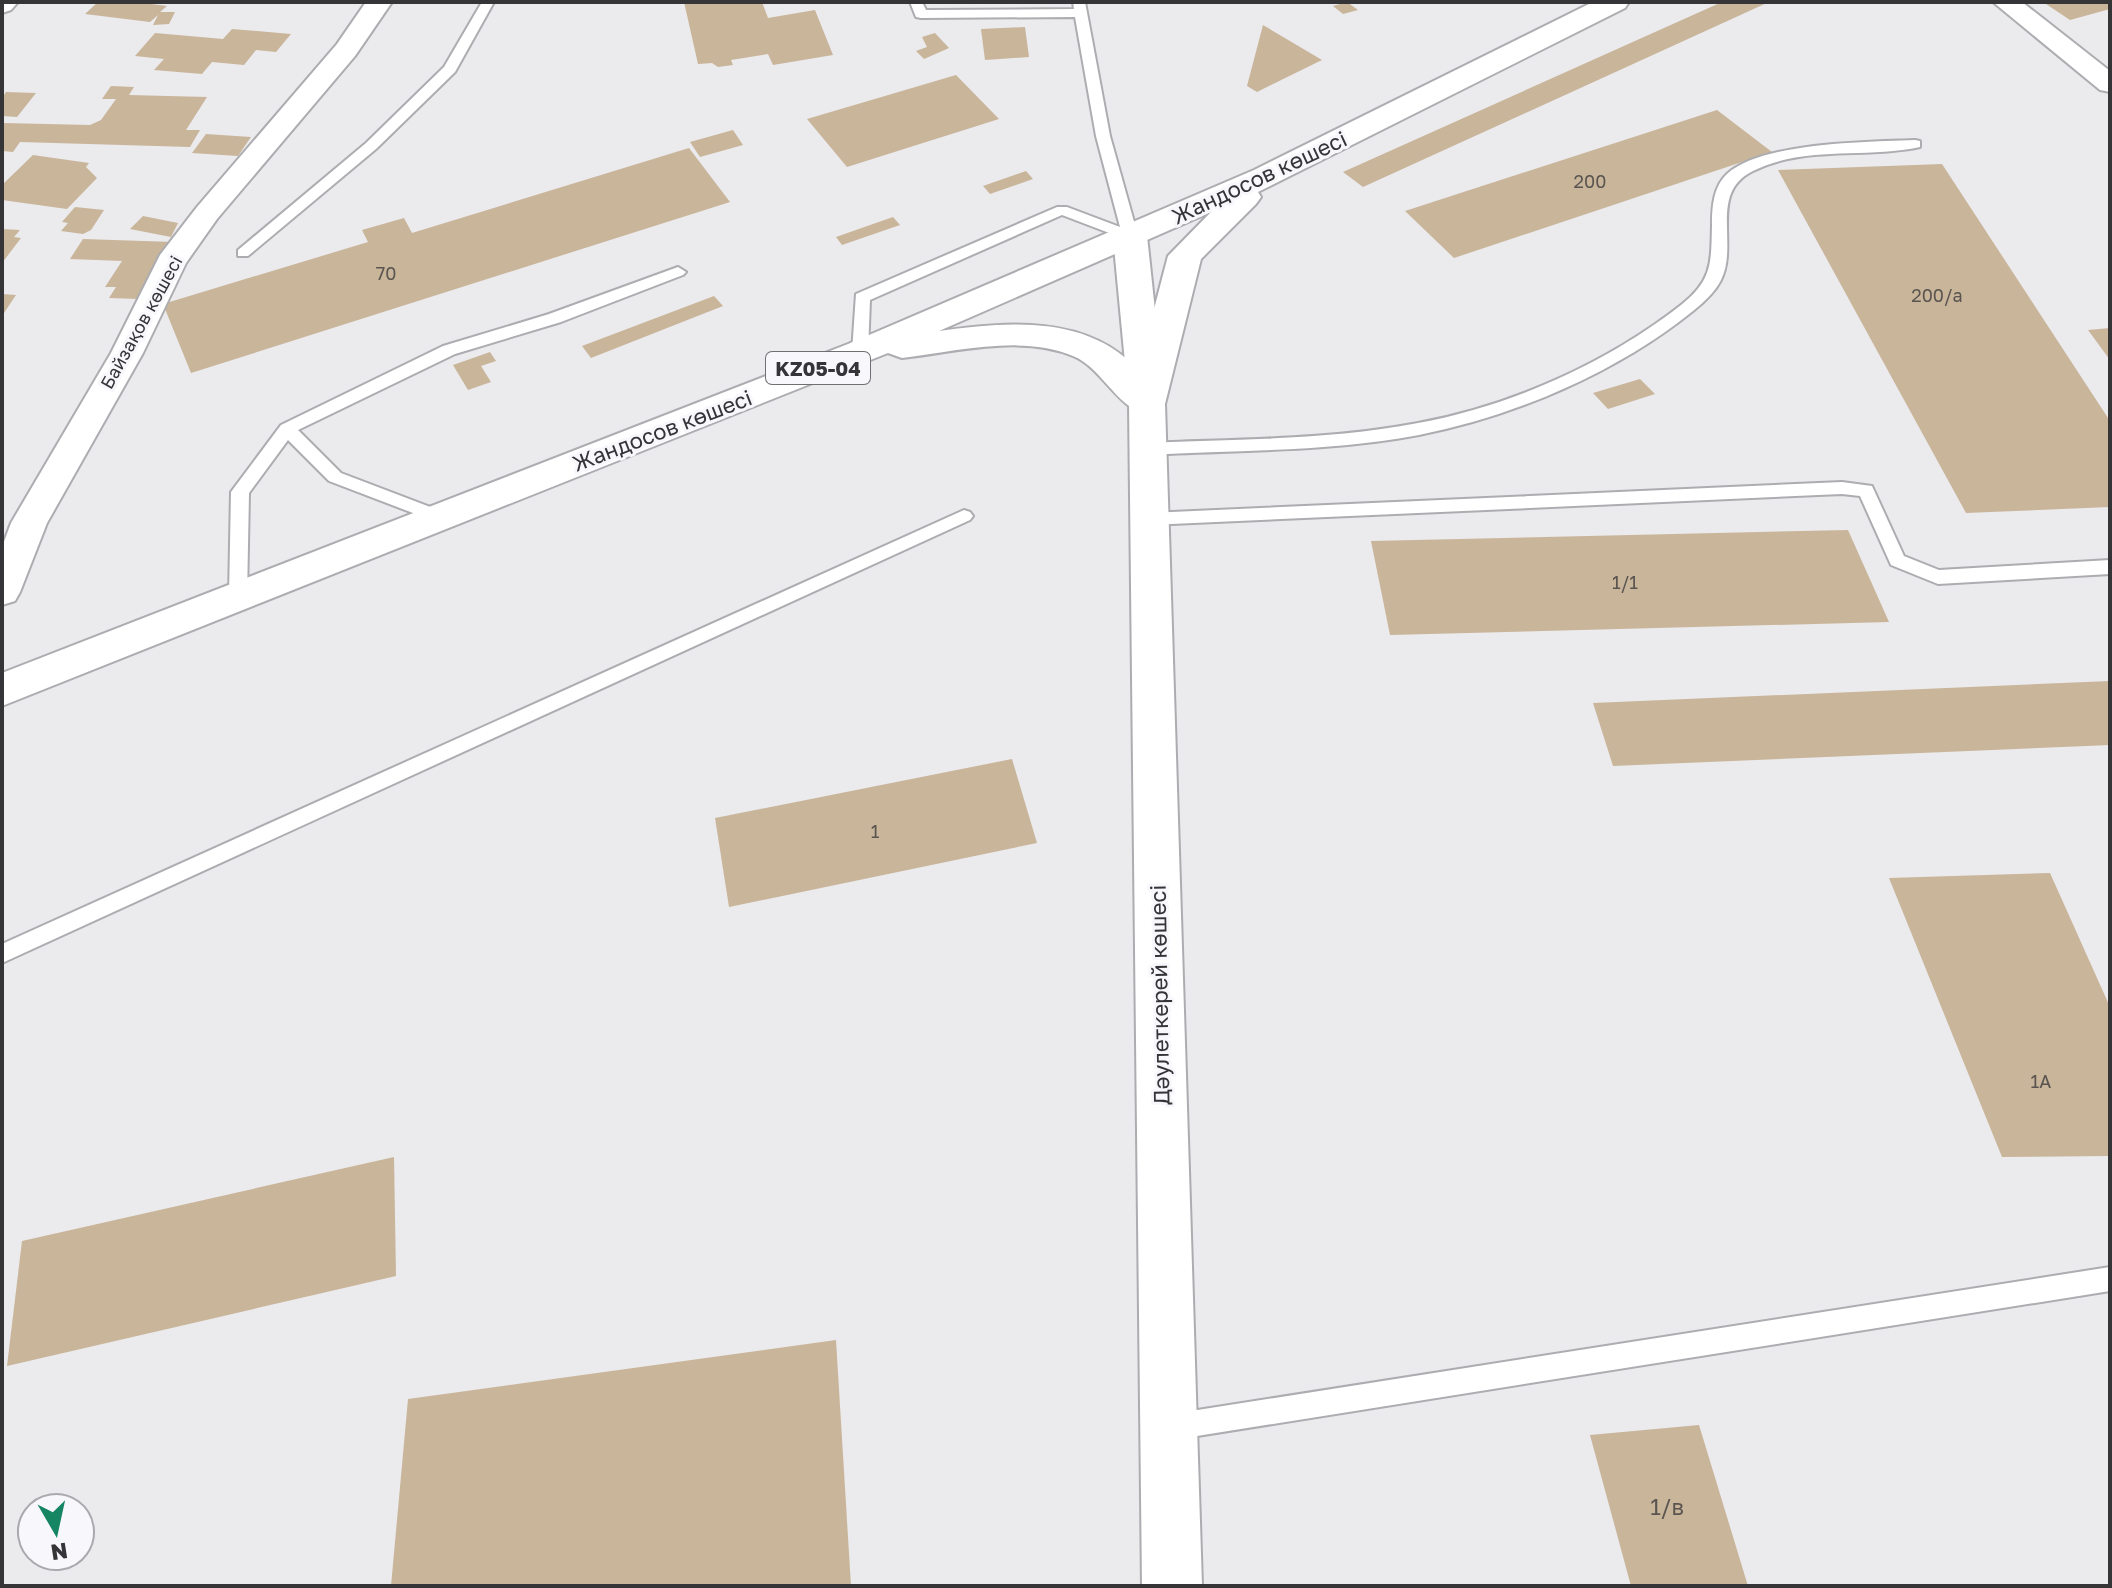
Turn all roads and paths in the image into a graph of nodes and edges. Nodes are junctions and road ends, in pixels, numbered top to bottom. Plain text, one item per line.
1 (379, 2) edge
2 (488, 2) edge
3 (916, 2) edge
4 (1615, 2) edge
5 (2006, 2) edge
6 (1080, 8) edge
7 (2110, 84) edge
8 (1915, 144) dead end
9 (1265, 177) junction
10 (1130, 236) junction
11 (243, 253) dead end
12 (678, 272) dead end
13 (860, 352) junction
14 (1147, 426) junction
15 (287, 429) junction
16 (964, 516) dead end
17 (440, 517) junction
18 (1149, 519) junction
19 (2110, 567) edge
20 (2, 592) edge
21 (238, 597) junction
22 (2, 690) edge
23 (2, 954) edge
24 (2110, 1279) edge
25 (1168, 1427) junction
26 (1172, 1586) edge

1 - 20 street, Байзақов көшесі
2 - 11 lane
3 - 6 lane
4 - 9 main road, Жандосов көшесі / KZ05-04
5 - 7 street
6 - 10 lane
8 - 14 lane
9 - 10 main road, Жандосов көшесі / KZ05-04
9 - 14 main road
10 - 13 main road, Жандосов көшесі / KZ05-04
10 - 13 lane
10 - 14 main road
12 - 15 lane
13 - 14 main road
13 - 17 main road, Жандосов көшесі / KZ05-04
14 - 18 main road, Дәулеткерей көшесі
15 - 17 lane
15 - 21 lane
16 - 23 lane
17 - 21 main road, Жандосов көшесі / KZ05-04
18 - 19 lane
18 - 25 main road, Дәулеткерей көшесі
21 - 22 main road, Жандосов көшесі / KZ05-04
24 - 25 lane
25 - 26 main road, Дәулеткерей көшесі

